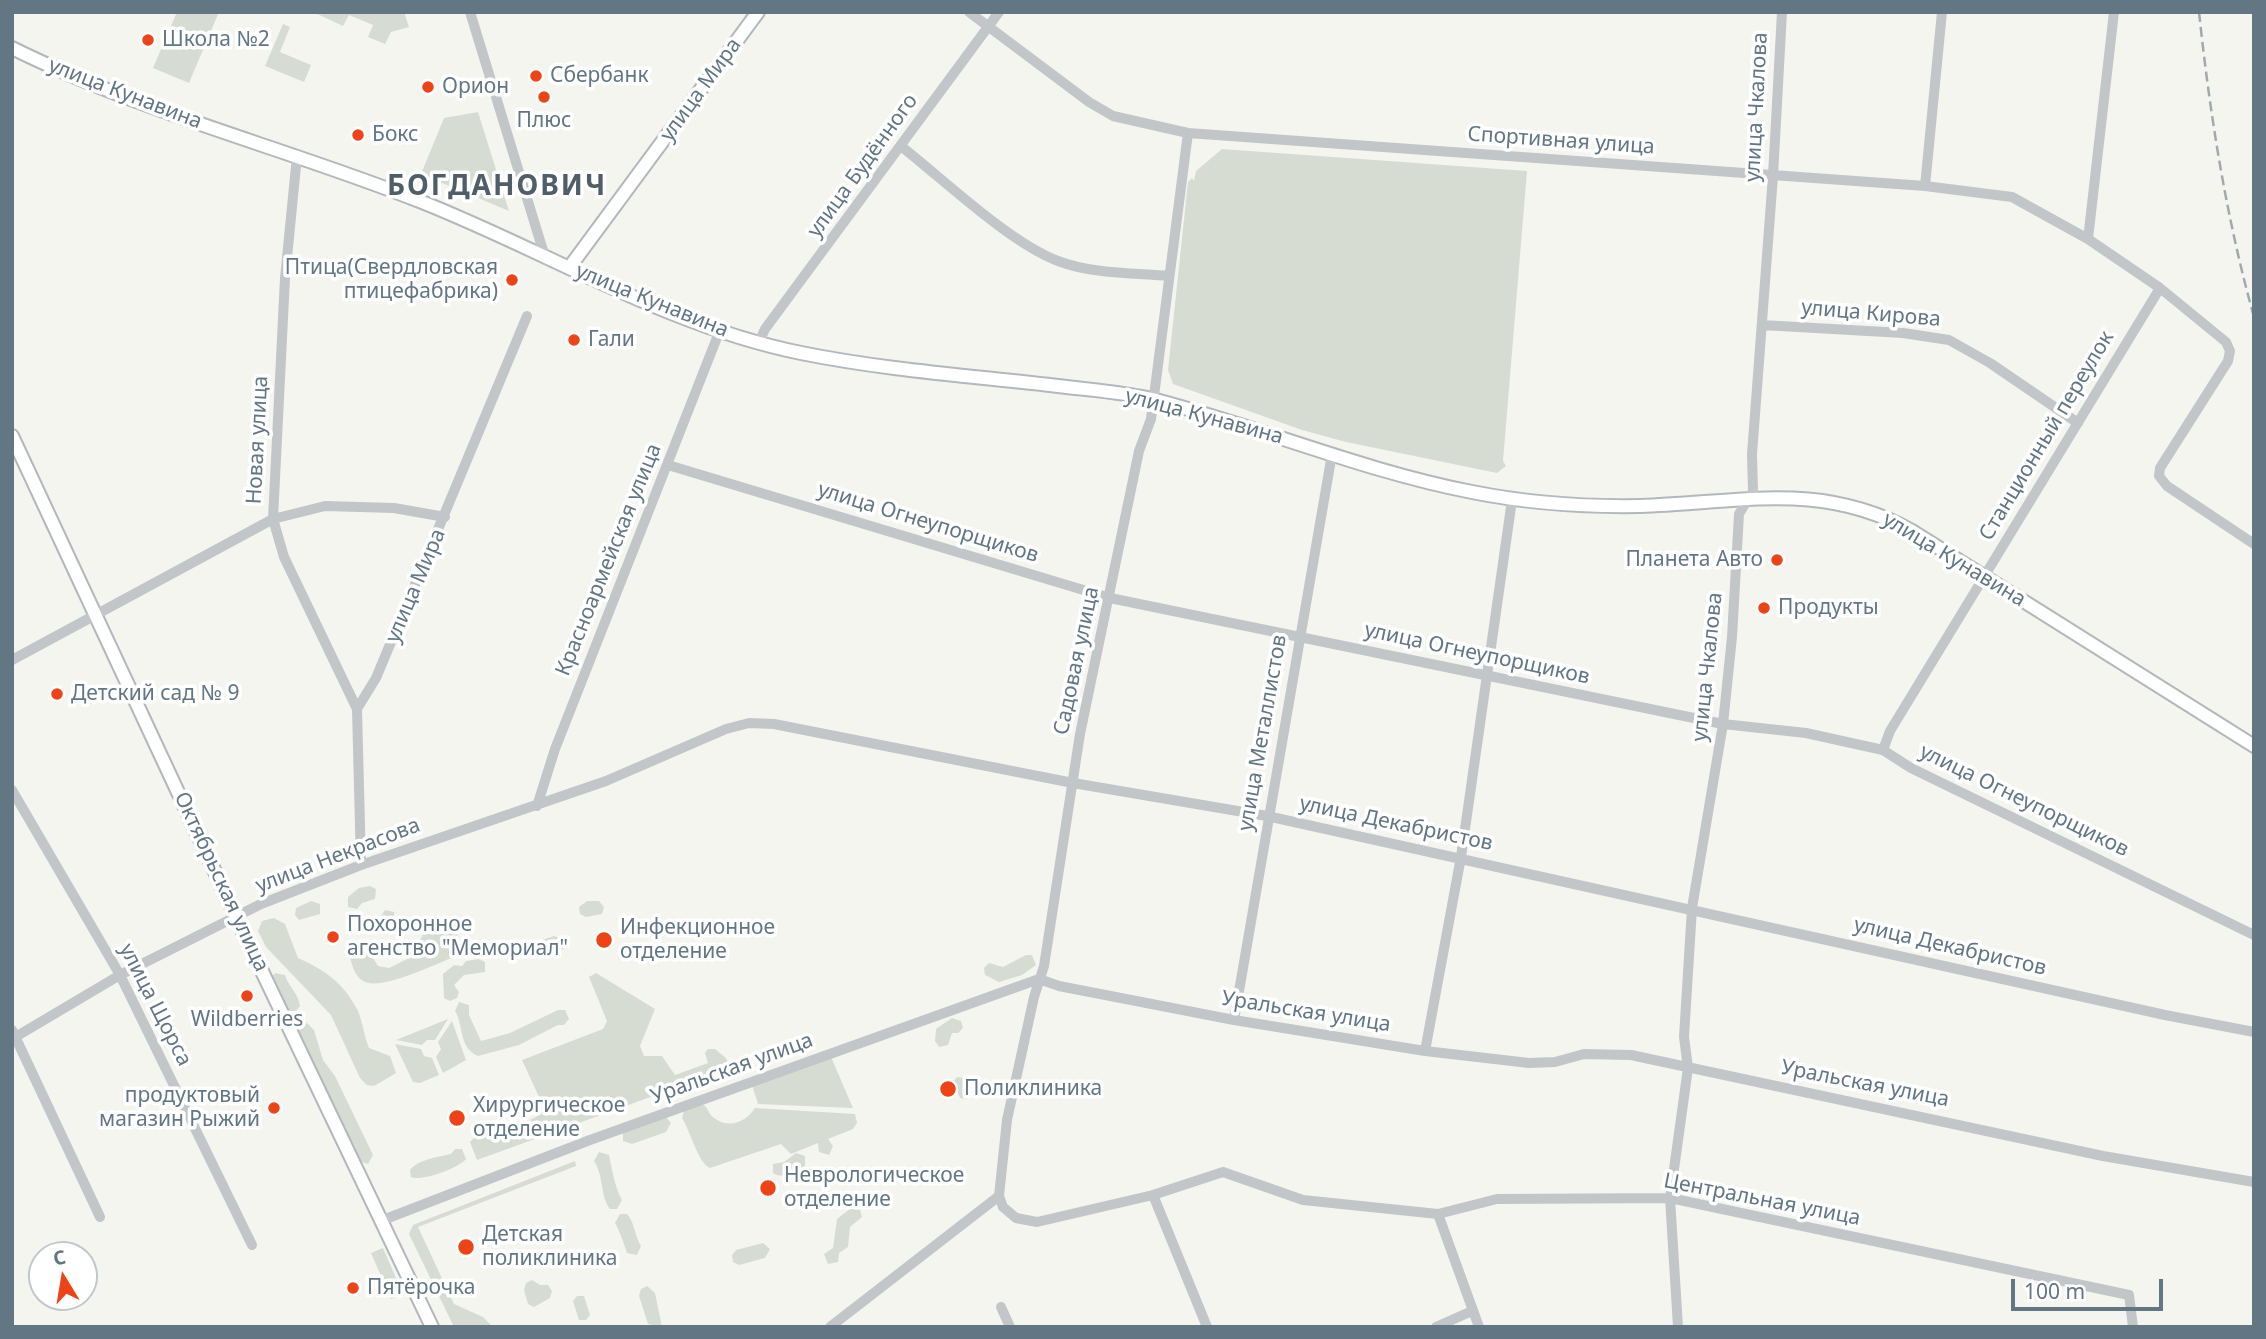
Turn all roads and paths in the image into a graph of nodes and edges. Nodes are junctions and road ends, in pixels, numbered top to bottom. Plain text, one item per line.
1 (470, 12) edge
2 (758, 12) edge
3 (969, 12) edge
4 (999, 12) edge
5 (1782, 12) edge
6 (1942, 12) edge
7 (2114, 12) edge
8 (988, 27) junction
9 (12, 48) edge
10 (1188, 133) junction
11 (902, 147) junction
12 (298, 156) junction
13 (1773, 176) junction
14 (1925, 186) junction
15 (2088, 239) junction
16 (545, 257) junction
17 (569, 268) junction
18 (1169, 276) junction
19 (2160, 288) junction
20 (527, 316) dead end
21 (1762, 325) junction
22 (720, 330) junction
23 (759, 342) junction
24 (1154, 400) junction
25 (2078, 423) junction
26 (12, 436) edge
27 (1332, 454) junction
28 (668, 465) junction
29 (1512, 500) junction
30 (1749, 500) junction
31 (445, 517) junction
32 (273, 519) junction
33 (2254, 544) edge
34 (1984, 577) junction
35 (1110, 598) junction
36 (96, 615) junction
37 (1299, 636) junction
38 (12, 660) edge
39 (1489, 677) junction
40 (357, 709) junction
41 (1723, 724) junction
42 (2254, 746) edge
43 (1882, 750) junction
44 (1073, 783) junction
45 (12, 790) edge
46 (537, 806) junction
47 (1268, 816) junction
48 (1461, 857) junction
49 (361, 865) junction
50 (1692, 908) junction
51 (237, 919) junction
52 (2254, 935) edge
53 (120, 975) junction
54 (1039, 979) junction
55 (1234, 1020) junction
56 (2254, 1031) edge
57 (13, 1036) edge
58 (1426, 1051) junction
59 (1688, 1068) junction
60 (2254, 1182) edge
61 (1153, 1195) junction
62 (999, 1196) junction
63 (1670, 1198) junction
64 (1438, 1214) junction
65 (100, 1217) dead end
66 (383, 1220) junction
67 (252, 1245) dead end
68 (1002, 1307) dead end
69 (1472, 1311) junction
70 (432, 1327) edge
71 (830, 1327) edge
72 (1010, 1327) edge
73 (1207, 1327) edge
74 (1436, 1327) edge
75 (1479, 1327) edge
76 (1678, 1327) edge
77 (2133, 1327) edge

1 - 16 street
2 - 17 main road, улица Мира
3 - 8 street, Спортивная улица
4 - 8 street, улица Будённого
5 - 13 street, улица Чкалова
6 - 14 street
7 - 15 street
8 - 10 street, Спортивная улица
8 - 11 street, улица Будённого
9 - 12 main road, улица Кунавина
10 - 13 street, Спортивная улица
10 - 18 street, Садовая улица
11 - 18 street
11 - 23 street, улица Будённого
12 - 16 main road, улица Кунавина
12 - 32 street, Новая улица
13 - 14 street, Спортивная улица
13 - 21 street, улица Чкалова
14 - 15 street, Спортивная улица
15 - 19 street, Спортивная улица
16 - 17 main road, улица Кунавина
17 - 22 main road, улица Кунавина
18 - 24 street, Садовая улица
19 - 25 street, Станционный переулок
19 - 33 street, Спортивная улица
20 - 31 street, улица Мира
21 - 25 street, улица Кирова
21 - 30 street, улица Чкалова
22 - 23 main road, улица Кунавина
22 - 28 street, Красноармейская улица
23 - 24 main road, улица Кунавина
24 - 27 main road, улица Кунавина
24 - 35 street, Садовая улица
25 - 34 street, Станционный переулок
26 - 36 main road, Октябрьская улица
27 - 29 main road, улица Кунавина
27 - 37 street, улица Металлистов
28 - 35 street, улица Огнеупорщиков
28 - 46 street, Красноармейская улица
29 - 30 main road, улица Кунавина
29 - 39 street
30 - 34 main road, улица Кунавина
30 - 41 street, улица Чкалова
31 - 32 street
31 - 40 street, улица Мира
32 - 36 street
32 - 40 street, Новая улица
34 - 42 main road, улица Кунавина
34 - 43 street, Станционный переулок
35 - 37 street, улица Огнеупорщиков
35 - 44 street, Садовая улица
36 - 38 street
36 - 51 main road, Октябрьская улица
37 - 39 street, улица Огнеупорщиков
37 - 47 street, улица Металлистов
39 - 41 street, улица Огнеупорщиков
39 - 48 street
40 - 49 street
41 - 43 street, улица Огнеупорщиков
41 - 50 street, улица Чкалова
43 - 52 street, улица Огнеупорщиков
44 - 46 street, улица Декабристов
44 - 47 street, улица Декабристов
44 - 54 street, Садовая улица
45 - 53 street, улица Щорса
46 - 49 street, улица Некрасова
47 - 48 street, улица Декабристов
47 - 55 street, улица Металлистов
48 - 50 street, улица Декабристов
48 - 58 street
49 - 51 street, улица Некрасова
50 - 56 street, улица Декабристов
50 - 59 street, улица Чкалова
51 - 53 street, улица Некрасова
51 - 66 main road, Октябрьская улица
53 - 57 street, улица Некрасова
53 - 67 street, улица Щорса
54 - 55 street, Уральская улица
54 - 62 street, Садовая улица
54 - 66 street, Уральская улица
55 - 58 street, Уральская улица
57 - 65 street
58 - 59 street, Уральская улица
59 - 60 street, Уральская улица
59 - 63 street, улица Чкалова
61 - 62 street, Центральная улица
61 - 64 street, Центральная улица
61 - 73 street
62 - 71 street
63 - 64 street, Центральная улица
63 - 76 street, улица Чкалова
63 - 77 street, Центральная улица
64 - 69 street
66 - 70 main road, Октябрьская улица
68 - 72 street
69 - 74 street
69 - 75 street

